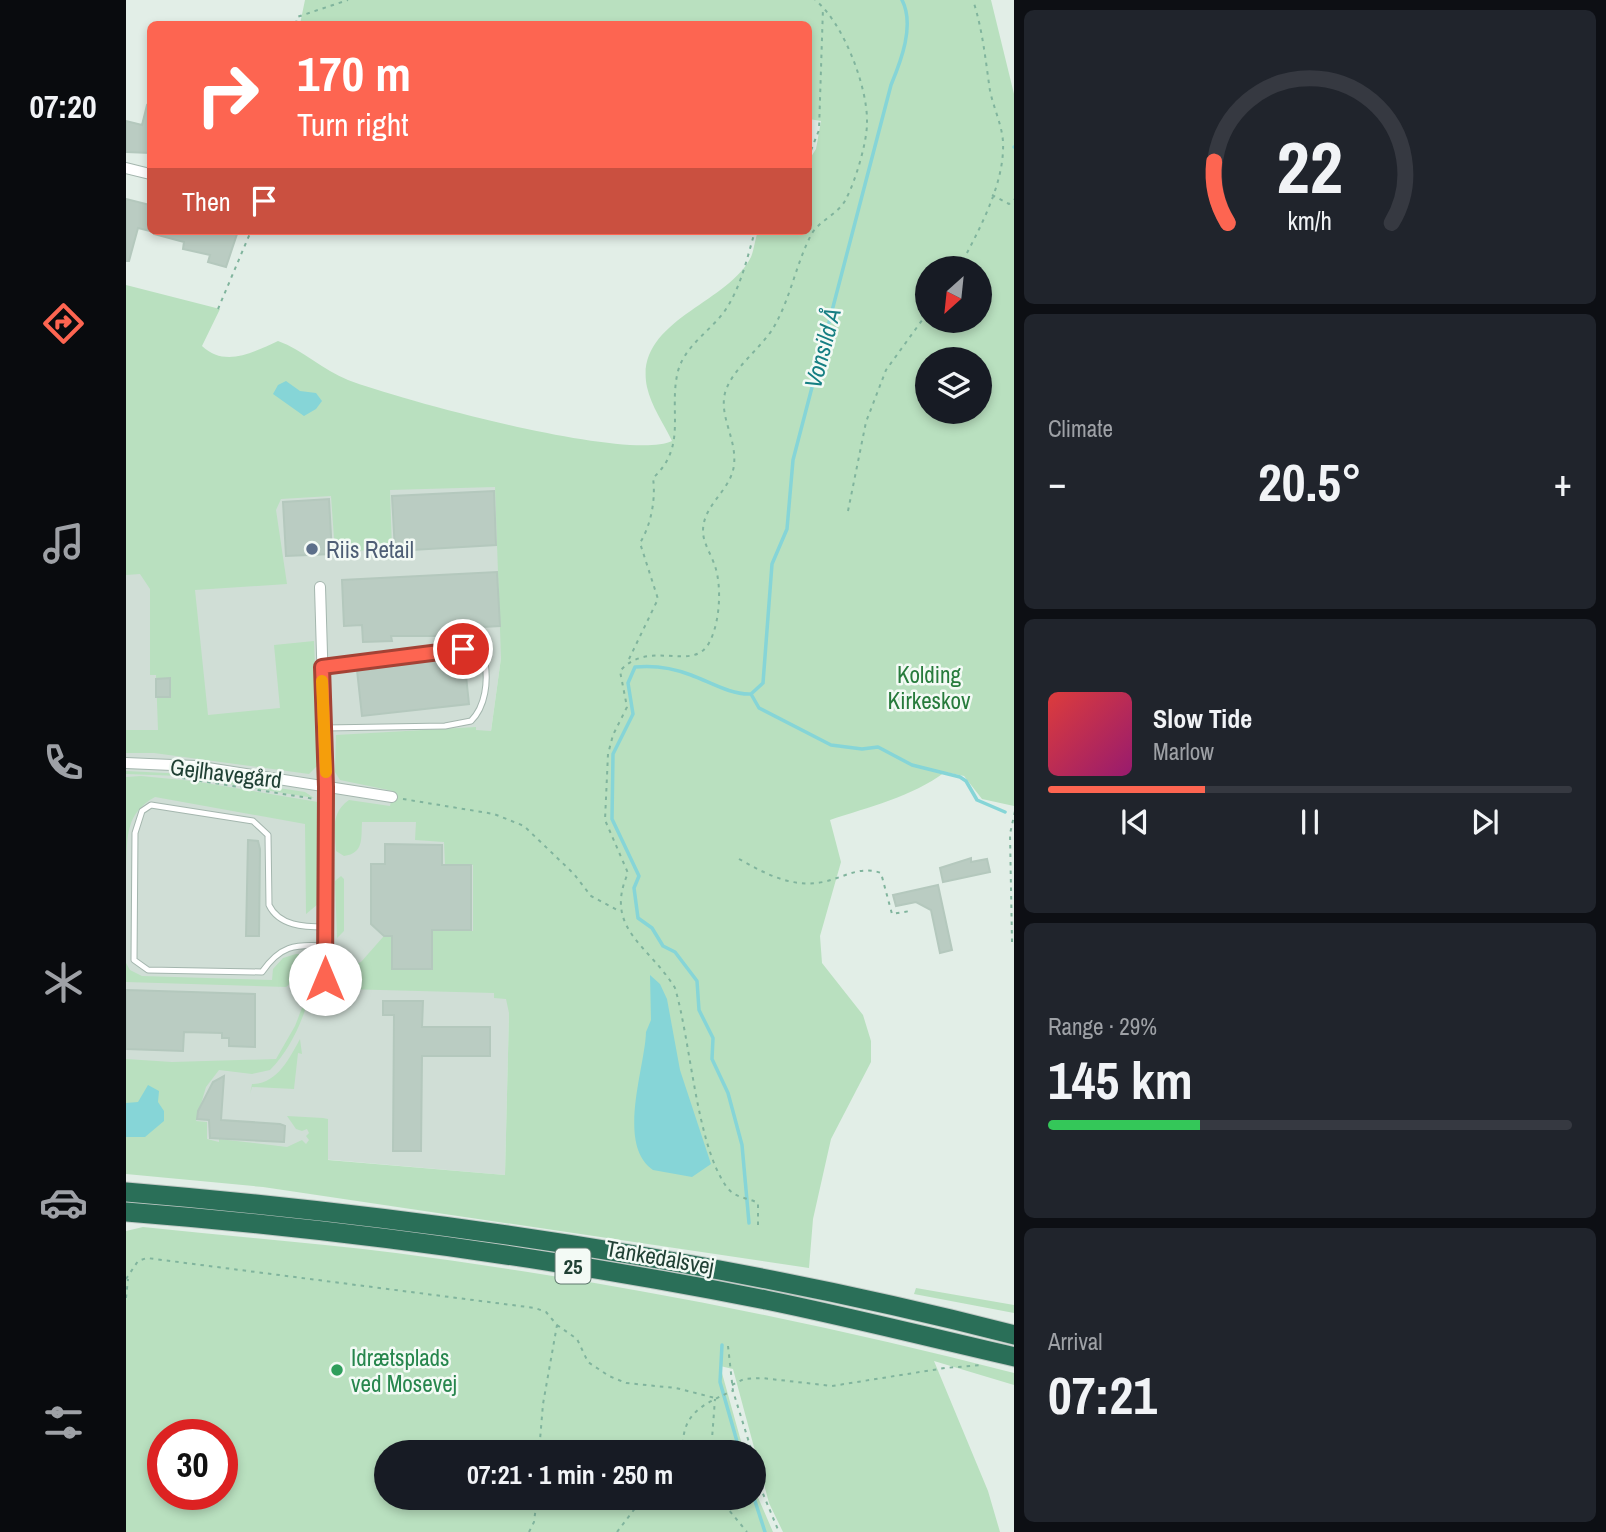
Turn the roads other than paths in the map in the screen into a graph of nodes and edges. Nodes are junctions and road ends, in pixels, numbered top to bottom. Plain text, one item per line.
1 (126, 168) edge
2 (147, 173) edge
3 (320, 587) dead end
4 (322, 667) junction
5 (324, 728) junction
6 (126, 763) edge
7 (326, 787) junction
8 (392, 797) road end
9 (326, 927) junction
10 (325, 946) junction
11 (325, 979) dead end
12 (126, 1192) edge
13 (126, 1212) edge
14 (1014, 1335) edge
15 (1005, 1355) edge

1 - 2 street
3 - 4 street
4 - 5 street
4 - 5 lane
5 - 7 street
6 - 7 street, Gejlhavegård
7 - 8 street, Gejlhavegård
7 - 9 street
9 - 10 street
9 - 10 lane
10 - 11 street
12 - 14 highway, Tankedalsvej / 25
13 - 15 highway, Tankedalsvej / 25

